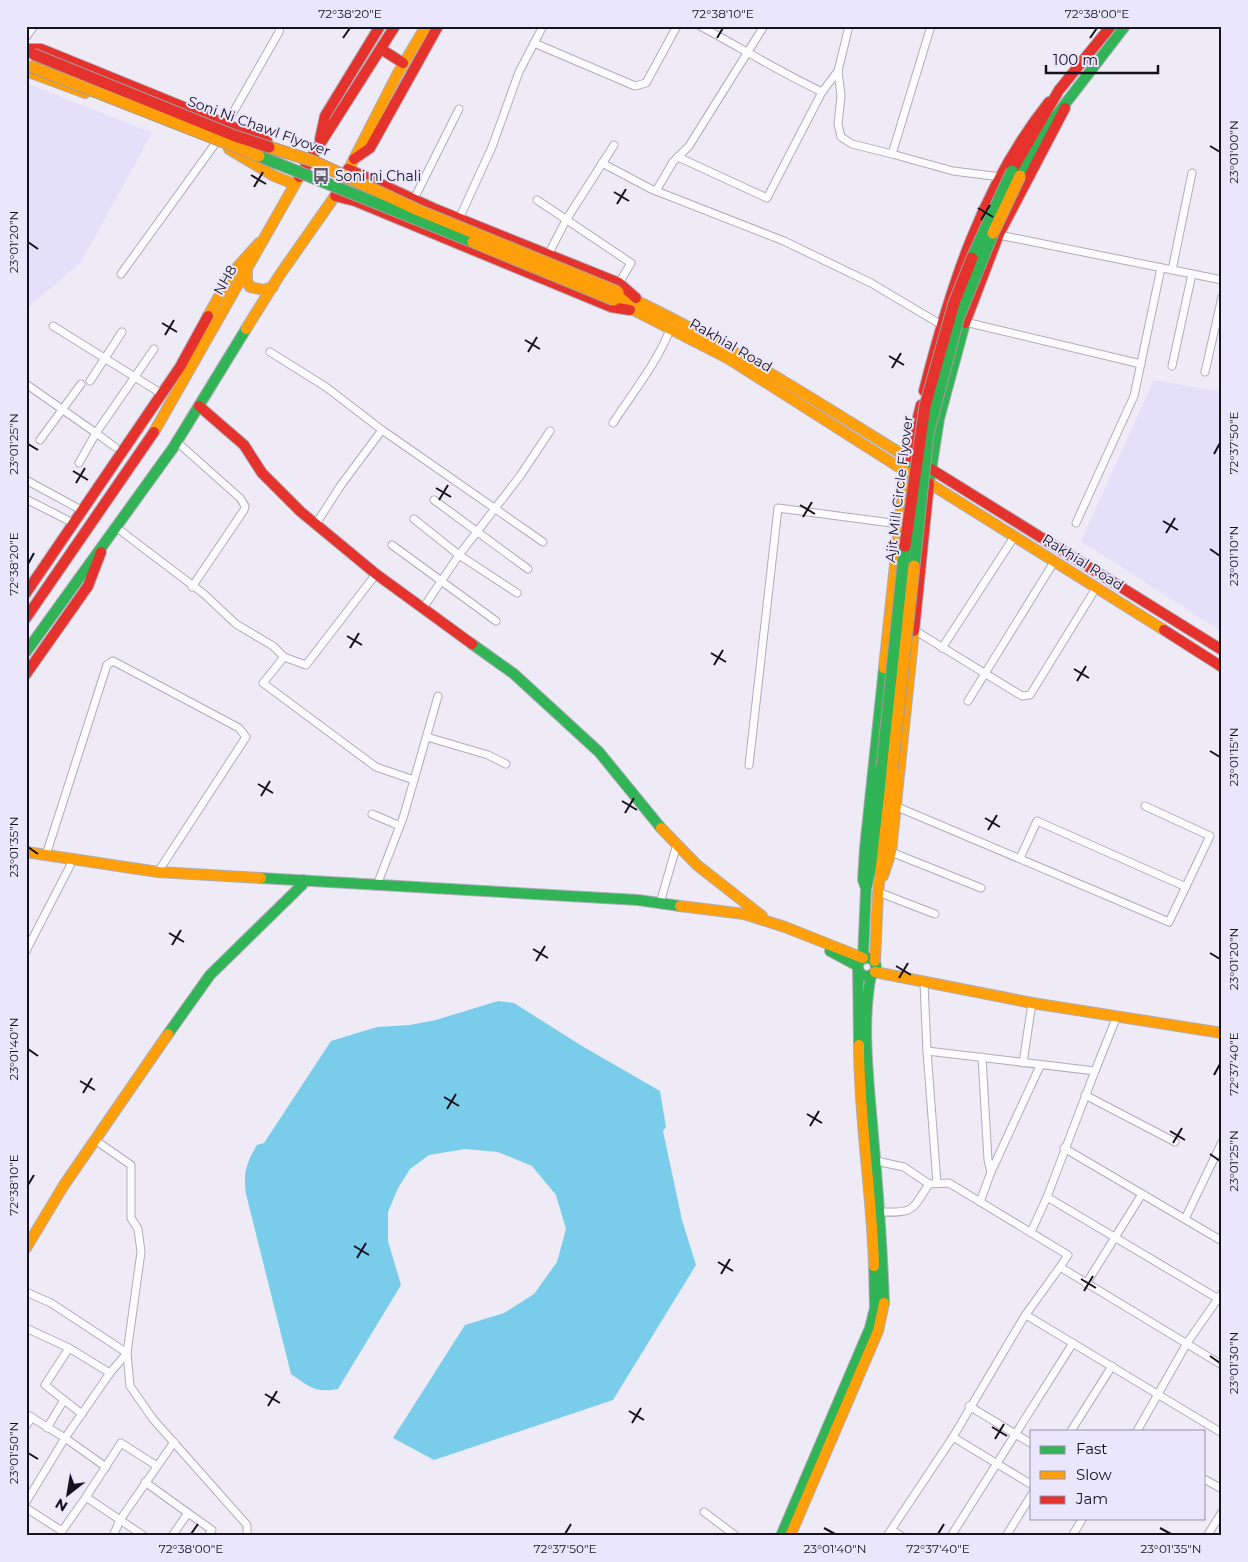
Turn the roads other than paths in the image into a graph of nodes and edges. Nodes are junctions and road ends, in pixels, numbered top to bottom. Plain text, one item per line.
1 (34, 26) edge
2 (280, 26) edge
3 (380, 26) edge
4 (395, 26) edge
5 (426, 26) edge
6 (438, 26) edge
7 (543, 26) edge
8 (677, 26) edge
9 (700, 26) edge
10 (764, 26) edge
11 (849, 26) edge
12 (931, 26) edge
13 (1111, 26) edge
14 (1125, 26) edge
15 (26, 37) edge
16 (534, 43) junction
17 (382, 49) junction
18 (750, 52) junction
19 (28, 59) edge
20 (403, 63) junction
21 (838, 71) junction
22 (1059, 90) junction
23 (822, 92) junction
24 (1070, 96) junction
25 (459, 109) dead end
26 (226, 125) junction
27 (319, 143) junction
28 (215, 144) junction
29 (614, 145) dead end
30 (892, 154) junction
31 (310, 155) junction
32 (678, 157) junction
33 (602, 163) junction
34 (351, 164) junction
35 (1016, 173) junction
36 (1192, 173) dead end
37 (999, 176) junction
38 (294, 184) junction
39 (1021, 189) junction
40 (656, 191) junction
41 (335, 196) junction
42 (414, 200) junction
43 (537, 200) dead end
44 (459, 219) junction
45 (566, 220) junction
46 (267, 234) junction
47 (999, 235) junction
48 (548, 254) junction
49 (1161, 268) junction
50 (1172, 270) junction
51 (247, 271) junction
52 (121, 274) dead end
53 (1192, 274) junction
54 (1222, 280) edge
55 (273, 287) junction
56 (617, 292) junction
57 (1222, 297) edge
58 (642, 308) junction
59 (965, 322) junction
60 (940, 324) junction
61 (53, 326) dead end
62 (671, 327) junction
63 (122, 332) dead end
64 (154, 349) dead end
65 (270, 352) dead end
66 (104, 358) junction
67 (1141, 364) junction
68 (1172, 366) dead end
69 (1205, 372) dead end
70 (136, 378) junction
71 (90, 381) dead end
72 (26, 384) edge
73 (81, 384) dead end
74 (162, 394) junction
75 (199, 406) junction
76 (61, 408) junction
77 (613, 423) dead end
78 (382, 430) junction
79 (550, 430) dead end
80 (96, 433) junction
81 (40, 440) dead end
82 (177, 442) junction
83 (115, 446) dead end
84 (908, 458) junction
85 (79, 463) dead end
86 (931, 469) junction
87 (906, 472) junction
88 (26, 480) edge
89 (929, 483) junction
90 (26, 499) edge
91 (434, 500) dead end
92 (495, 508) junction
93 (83, 512) junction
94 (414, 519) dead end
95 (1076, 523) dead end
96 (75, 524) junction
97 (316, 524) junction
98 (899, 524) junction
99 (117, 528) junction
100 (476, 532) junction
101 (1014, 537) junction
102 (65, 538) junction
103 (543, 542) dead end
104 (392, 545) dead end
105 (77, 546) junction
106 (102, 548) junction
107 (459, 555) junction
108 (1054, 562) junction
109 (528, 569) dead end
110 (376, 574) junction
111 (441, 581) junction
112 (192, 587) junction
113 (1096, 588) junction
114 (26, 593) edge
115 (517, 593) dead end
116 (424, 608) junction
117 (26, 618) edge
118 (496, 621) dead end
119 (914, 630) junction
120 (942, 648) junction
121 (1222, 650) edge
122 (26, 652) edge
123 (284, 657) junction
124 (1222, 667) edge
125 (984, 672) junction
126 (26, 674) edge
127 (438, 696) dead end
128 (968, 700) dead end
129 (427, 737) junction
130 (506, 764) dead end
131 (749, 765) dead end
132 (887, 769) junction
133 (414, 780) junction
134 (895, 806) junction
135 (1145, 806) dead end
136 (372, 814) dead end
137 (400, 826) junction
138 (677, 844) junction
139 (26, 852) edge
140 (891, 852) junction
141 (46, 855) junction
142 (26, 858) edge
143 (1020, 858) junction
144 (70, 866) junction
145 (158, 872) junction
146 (303, 883) junction
147 (377, 885) junction
148 (1186, 887) junction
149 (981, 888) dead end
150 (866, 889) junction
151 (878, 892) junction
152 (660, 903) junction
153 (935, 914) dead end
154 (770, 924) junction
155 (26, 951) edge
156 (868, 967) junction
157 (924, 983) junction
158 (1032, 1003) junction
159 (1117, 1016) junction
160 (1222, 1028) edge
161 (1222, 1033) edge
162 (927, 1051) junction
163 (982, 1057) junction
164 (1023, 1064) junction
165 (1040, 1066) junction
166 (1095, 1071) junction
167 (1086, 1095) junction
168 (94, 1140) junction
169 (1175, 1142) dead end
170 (1222, 1142) edge
171 (1064, 1148) junction
172 (876, 1161) junction
173 (991, 1172) junction
174 (933, 1183) junction
175 (1142, 1194) junction
176 (1047, 1197) junction
177 (980, 1202) junction
178 (880, 1212) junction
179 (1185, 1220) junction
180 (1031, 1232) junction
181 (30, 1235) edge
182 (1115, 1237) junction
183 (1222, 1241) edge
184 (26, 1248) edge
185 (1060, 1267) junction
186 (1086, 1284) junction
187 (26, 1292) edge
188 (1220, 1297) edge
189 (1026, 1315) junction
190 (26, 1328) edge
191 (1073, 1343) junction
192 (1187, 1343) junction
193 (69, 1348) junction
194 (127, 1352) junction
195 (1222, 1364) edge
196 (1112, 1366) junction
197 (110, 1373) junction
198 (1159, 1394) junction
199 (64, 1400) junction
200 (969, 1406) junction
201 (82, 1414) junction
202 (29, 1415) edge
203 (26, 1426) edge
204 (47, 1428) junction
205 (1072, 1430) edge
206 (1138, 1430) edge
207 (1222, 1433) edge
208 (1015, 1434) junction
209 (952, 1437) junction
210 (65, 1438) junction
211 (174, 1442) junction
212 (1030, 1443) edge
213 (997, 1464) junction
214 (106, 1466) junction
215 (157, 1466) junction
216 (1206, 1480) edge
217 (145, 1482) junction
218 (1030, 1485) edge
219 (1222, 1489) edge
220 (86, 1496) junction
221 (1030, 1497) edge
222 (26, 1502) edge
223 (26, 1508) edge
224 (704, 1512) dead end
225 (1222, 1512) edge
226 (188, 1513) junction
227 (120, 1520) junction
228 (1081, 1520) edge
229 (889, 1533) edge
230 (113, 1536) edge
231 (144, 1536) edge
232 (172, 1536) edge
233 (208, 1536) edge
234 (247, 1536) edge
235 (736, 1536) edge
236 (781, 1536) edge
237 (790, 1536) edge
238 (901, 1536) edge
239 (951, 1536) edge
240 (1006, 1536) edge
241 (1072, 1536) edge
242 (1207, 1536) edge

1 - 15 street
2 - 26 street
3 - 27 main road
4 - 17 main road, NH8
5 - 20 main road
6 - 34 main road
7 - 16 street
8 - 16 street
9 - 18 street
10 - 18 street
11 - 21 street
12 - 30 street
13 - 22 main road
14 - 24 main road
16 - 44 street
17 - 20 main road
17 - 27 main road, NH8
18 - 23 street
18 - 32 street
19 - 26 main road
19 - 28 main road
19 - 56 main road, Soni Ni Chawl Flyover, bridge
19 - 56 main road, Soni Ni Chawl Flyover, bridge
20 - 34 main road
21 - 23 street
21 - 30 street
22 - 35 main road, Ajit Mill Circle Flyover
22 - 37 main road
23 - 32 street
24 - 35 main road, Ajit Mill Circle Flyover
24 - 39 main road
25 - 42 street
26 - 31 main road
27 - 31 main road, NH8
28 - 38 main road
28 - 52 street
29 - 33 street
30 - 37 street
31 - 38 main road, NH8
32 - 40 street
33 - 40 street
33 - 45 street
34 - 41 main road
34 - 42 main road
35 - 132 main road, Ajit Mill Circle Flyover, bridge
36 - 50 street
37 - 39 street
37 - 60 main road
38 - 46 main road, NH8
39 - 47 main road
40 - 60 street
41 - 55 main road
41 - 58 main road
42 - 44 main road
43 - 45 street
44 - 48 main road
45 - 48 street
45 - 56 street
46 - 51 main road, NH8
46 - 74 main road
47 - 49 street
47 - 59 main road
48 - 56 main road
49 - 50 street
49 - 67 street
50 - 53 street
51 - 55 main road
51 - 105 main road, NH8
53 - 54 street
53 - 68 street
55 - 75 main road
56 - 58 main road, Soni Ni Chawl Flyover
57 - 69 street
58 - 62 main road, Rakhial Road
58 - 84 main road, Rakhial Road
59 - 67 street
59 - 86 main road
60 - 84 main road
61 - 66 street
62 - 77 street
62 - 87 main road, Rakhial Road
63 - 66 street
64 - 70 street
65 - 78 street
66 - 70 street
66 - 71 street
67 - 95 street
70 - 74 street
70 - 80 street
72 - 76 street
73 - 76 street
74 - 93 main road
75 - 82 main road
75 - 97 main road
76 - 80 street
76 - 81 street
78 - 92 street
78 - 97 street
79 - 92 street
80 - 83 street
80 - 85 street
82 - 99 main road
82 - 112 street
84 - 86 main road, Rakhial Road
84 - 87 main road
86 - 89 main road
86 - 121 main road, Rakhial Road
87 - 89 main road, Rakhial Road
87 - 98 main road
88 - 93 street
89 - 101 main road, Rakhial Road
89 - 119 main road
90 - 96 street
91 - 100 street
92 - 100 street
92 - 103 street
93 - 96 main road
94 - 107 street
96 - 102 main road
97 - 110 main road
98 - 131 street
98 - 150 main road
99 - 106 main road
99 - 112 street
100 - 107 street
100 - 109 street
101 - 108 main road, Rakhial Road
101 - 120 street
102 - 105 main road
102 - 114 main road
104 - 111 street
105 - 117 main road, NH8
106 - 122 main road
106 - 126 main road
107 - 111 street
107 - 115 street
108 - 113 main road, Rakhial Road
108 - 125 street
110 - 116 main road
110 - 123 street
111 - 116 street
111 - 118 street
112 - 123 street
113 - 124 main road, Rakhial Road
113 - 125 street
116 - 138 main road
119 - 120 street
119 - 134 main road
120 - 125 street
123 - 133 street
125 - 128 street
127 - 129 street
129 - 130 street
129 - 133 street
132 - 150 main road, Ajit Mill Circle Flyover
132 - 151 main road, Ajit Mill Circle Flyover
133 - 137 street
134 - 140 main road
134 - 143 street
135 - 148 street
136 - 137 street
137 - 147 street
138 - 152 street
138 - 154 main road
139 - 141 main road
140 - 149 street
140 - 151 main road
141 - 145 main road
141 - 145 street
142 - 144 main road
143 - 148 street
143 - 148 street
144 - 146 main road
144 - 155 street
145 - 146 main road
146 - 147 main road
146 - 154 main road
146 - 168 main road
147 - 152 main road
150 - 156 main road
151 - 153 street
151 - 156 main road
152 - 154 main road
154 - 156 main road
156 - 157 main road
156 - 160 main road
156 - 172 main road
156 - 236 main road
157 - 158 main road
157 - 162 street
158 - 159 main road
158 - 164 street
159 - 161 main road
159 - 166 street
162 - 163 street
162 - 174 street
163 - 164 street
163 - 173 street
164 - 165 street
165 - 166 street
165 - 173 street
166 - 167 street
167 - 169 street
167 - 171 street
168 - 181 main road
168 - 194 street
170 - 179 street
171 - 175 street
171 - 176 street
172 - 174 street
172 - 178 main road
173 - 177 street
174 - 177 street
174 - 178 street
175 - 179 street
175 - 182 street
176 - 180 street
176 - 182 street
177 - 180 street
178 - 237 main road
179 - 183 street
180 - 185 street
181 - 184 main road
182 - 186 street
182 - 188 street
185 - 186 street
185 - 189 street
186 - 192 street
187 - 194 street
188 - 192 street
189 - 191 street
189 - 200 street
190 - 193 street
191 - 196 street
191 - 208 street
192 - 195 street
192 - 198 street
193 - 197 street
193 - 199 street
194 - 197 street
194 - 211 street
196 - 198 street
196 - 205 street
197 - 201 street
198 - 206 street
198 - 207 street
199 - 201 street
199 - 204 street
200 - 208 street
200 - 209 street
201 - 210 street
202 - 203 street
202 - 204 street
204 - 210 street
208 - 212 street
208 - 213 street
209 - 213 street
209 - 229 street
210 - 214 street
210 - 222 street
211 - 215 street
211 - 234 street
213 - 218 street
213 - 239 street
214 - 215 street
214 - 220 street
215 - 217 street
216 - 219 street
217 - 226 street
217 - 227 street
220 - 223 street
220 - 227 street
221 - 240 street
224 - 235 street
225 - 242 street
226 - 232 street
226 - 233 street
227 - 230 street
227 - 231 street
228 - 241 street
229 - 238 street

